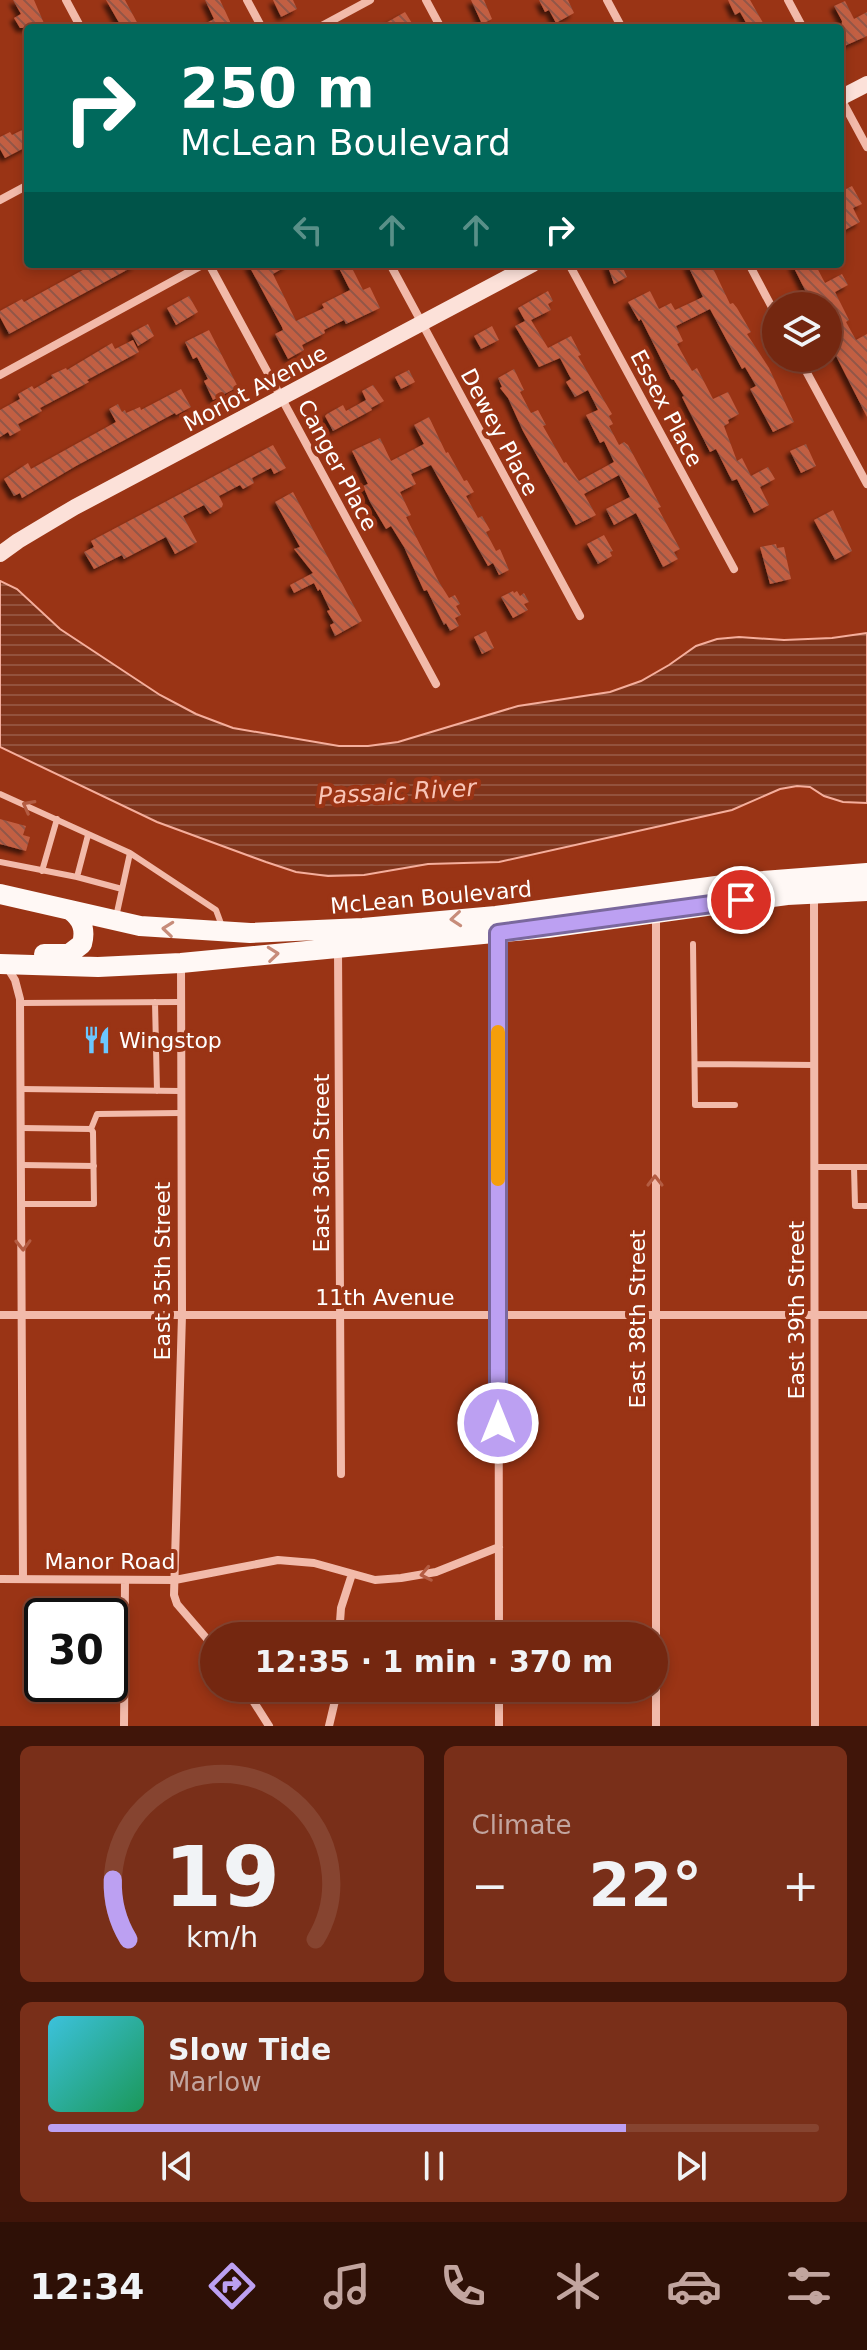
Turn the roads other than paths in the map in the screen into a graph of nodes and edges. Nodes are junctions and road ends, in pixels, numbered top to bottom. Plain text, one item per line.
1 (66, 0) edge
2 (247, 0) edge
3 (370, 0) edge
4 (426, 0) edge
5 (607, 0) edge
6 (788, 0) edge
7 (79, 24) edge
8 (260, 24) edge
9 (325, 24) edge
10 (439, 24) edge
11 (620, 24) edge
12 (801, 24) edge
13 (867, 84) edge
14 (844, 96) edge
15 (844, 105) edge
16 (867, 147) edge
17 (24, 187) edge
18 (0, 200) edge
19 (199, 268) edge
20 (208, 268) edge
21 (392, 268) edge
22 (526, 268) edge
23 (571, 268) edge
24 (751, 268) edge
25 (764, 292) edge
26 (422, 324) junction
27 (807, 372) edge
28 (0, 375) edge
29 (282, 399) junction
30 (867, 484) edge
31 (0, 554) edge
32 (734, 569) dead end
33 (580, 616) dead end
34 (436, 684) dead end
35 (0, 794) edge
36 (57, 819) junction
37 (88, 835) junction
38 (130, 853) junction
39 (0, 862) edge
40 (42, 871) junction
41 (867, 873) edge
42 (77, 877) junction
43 (122, 889) junction
44 (867, 891) edge
45 (814, 893) junction
46 (0, 894) edge
47 (70, 910) junction
48 (656, 913) junction
49 (115, 920) junction
50 (224, 932) junction
51 (498, 933) junction
52 (693, 944) dead end
53 (338, 948) junction
54 (1, 960) edge
55 (181, 963) junction
56 (155, 1002) junction
57 (180, 1002) junction
58 (20, 1003) junction
59 (695, 1064) junction
60 (814, 1065) junction
61 (21, 1089) junction
62 (157, 1091) junction
63 (180, 1091) junction
64 (735, 1105) dead end
65 (180, 1113) junction
66 (22, 1128) junction
67 (91, 1129) junction
68 (22, 1165) junction
69 (94, 1166) junction
70 (814, 1167) junction
71 (854, 1167) junction
72 (867, 1167) edge
73 (22, 1204) junction
74 (867, 1206) edge
75 (0, 1315) edge
76 (24, 1315) junction
77 (182, 1315) junction
78 (339, 1315) junction
79 (498, 1315) junction
80 (655, 1315) junction
81 (814, 1315) junction
82 (867, 1315) edge
83 (341, 1474) dead end
84 (499, 1547) junction
85 (352, 1574) junction
86 (0, 1579) edge
87 (23, 1579) junction
88 (125, 1580) junction
89 (175, 1580) junction
90 (340, 1622) edge
91 (499, 1622) edge
92 (200, 1631) edge
93 (254, 1702) edge
94 (335, 1702) edge
95 (499, 1702) edge
96 (124, 1726) edge
97 (269, 1726) edge
98 (329, 1726) edge
99 (499, 1726) edge
100 (656, 1726) edge
101 (815, 1726) edge

1 - 7 street
2 - 8 street
3 - 9 street
4 - 10 street
5 - 11 street
6 - 12 street
13 - 14 main road
15 - 16 street
17 - 18 street
19 - 28 street
20 - 29 street, Canger Place
21 - 26 street, Dewey Place
22 - 26 main road, Morlot Avenue
23 - 32 street, Essex Place
24 - 25 street
26 - 29 main road, Morlot Avenue
26 - 33 street, Dewey Place
27 - 30 street
29 - 31 main road, Morlot Avenue
29 - 34 street, Canger Place
36 -> 35 lane
36 - 37 lane
36 - 40 lane
37 - 38 lane
37 - 42 lane
38 - 43 lane
38 - 50 lane
39 - 40 lane
40 - 42 lane
41 -> 50 main road, McLean Boulevard
42 - 43 lane
43 - 49 lane
44 - 45 main road, McLean Boulevard
45 - 48 main road, McLean Boulevard
45 - 60 street, East 39th Street
46 - 47 main road, McLean Boulevard
47 - 49 main road, McLean Boulevard
47 - 54 main road
48 - 51 main road, McLean Boulevard
80 -> 48 street, East 38th Street
50 -> 49 main road, McLean Boulevard
51 - 53 main road, McLean Boulevard
51 - 79 street
52 - 59 lane
55 -> 53 main road, McLean Boulevard
53 - 78 street, East 36th Street
54 - 55 main road, McLean Boulevard
54 - 58 street
55 - 57 street, East 35th Street
56 - 57 lane
56 - 58 lane
56 - 62 lane
57 - 63 street, East 35th Street
58 - 61 street
59 - 60 lane
59 - 64 lane
60 - 70 street, East 39th Street
61 - 62 lane
61 - 66 street
62 - 63 lane
63 - 65 street, East 35th Street
65 - 67 lane
65 - 77 street, East 35th Street
66 - 67 lane
66 - 68 street
67 - 69 lane
68 - 69 lane
68 - 73 street
69 - 73 lane
70 - 71 lane
70 - 81 street, East 39th Street
71 - 72 lane
71 - 74 lane
73 -> 76 street
75 - 76 street, 11th Avenue
76 - 77 street, 11th Avenue
76 - 87 street
77 - 78 street, 11th Avenue
77 - 89 street, East 35th Street
78 - 79 street, 11th Avenue
78 - 83 street, East 36th Street
79 - 80 street, 11th Avenue
79 - 84 street
80 - 81 street, 11th Avenue
80 - 100 street, East 38th Street
81 - 82 street, 11th Avenue
81 - 101 street, East 39th Street
84 -> 85 street, Manor Road
84 - 91 street
85 - 89 street, Manor Road
85 - 90 street
86 - 87 street, Manor Road
87 - 88 street, Manor Road
88 - 89 street, Manor Road
88 - 96 street
89 - 92 street
93 - 97 street
94 - 98 street
95 - 99 street

